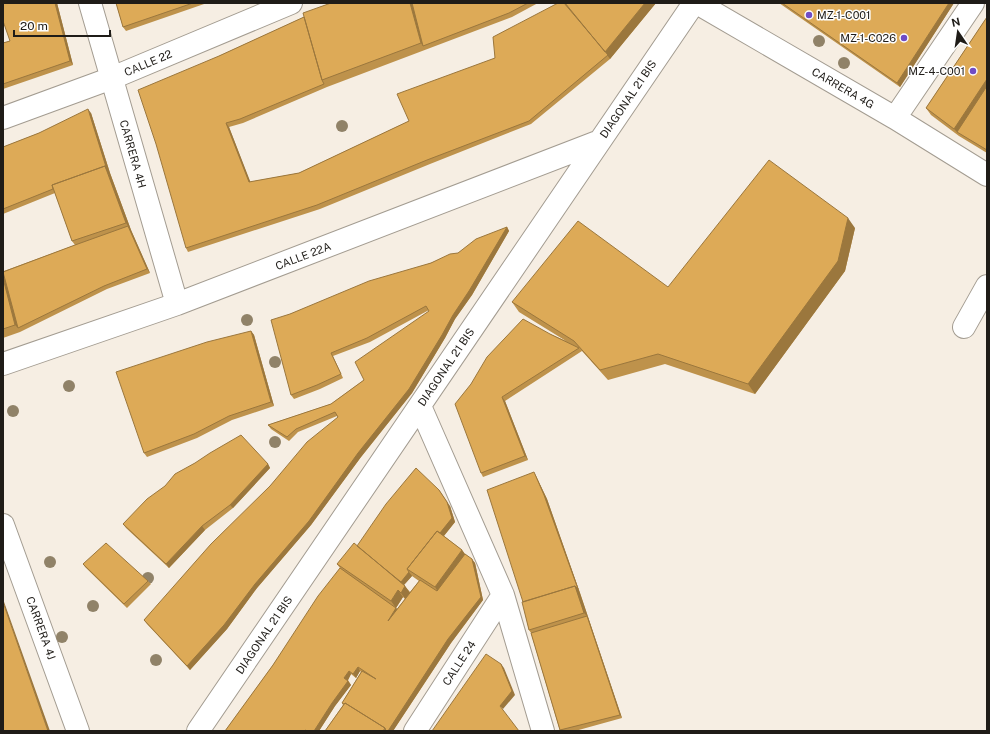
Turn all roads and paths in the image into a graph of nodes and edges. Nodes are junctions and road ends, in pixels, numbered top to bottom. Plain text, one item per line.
1 (90, 3) edge
2 (291, 3) edge
3 (696, 3) edge
4 (973, 3) edge
5 (112, 78) junction
6 (3, 118) edge
7 (895, 118) junction
8 (600, 141) junction
9 (987, 175) edge
10 (987, 286) edge
11 (177, 304) junction
12 (964, 327) dead end
13 (3, 364) edge
14 (420, 406) junction
15 (3, 525) edge
16 (503, 595) junction
17 (78, 731) edge
18 (198, 731) edge
19 (416, 731) edge
20 (543, 731) edge

1 - 5 street, CARRERA 4H
2 - 5 street, CALLE 22
3 - 7 street, CARRERA 4G
3 - 8 street, DIAGONAL 21 BIS
4 - 7 street
5 - 6 street, CALLE 22
5 - 11 street, CARRERA 4H
7 - 9 street, CARRERA 4G
8 - 11 street, CALLE 22A
8 - 14 street, DIAGONAL 21 BIS
10 - 12 street
11 - 13 street, CALLE 22A
14 - 16 street
14 - 18 street, DIAGONAL 21 BIS
15 - 17 street, CARRERA 4J
16 - 19 street, CALLE 24
16 - 20 street

